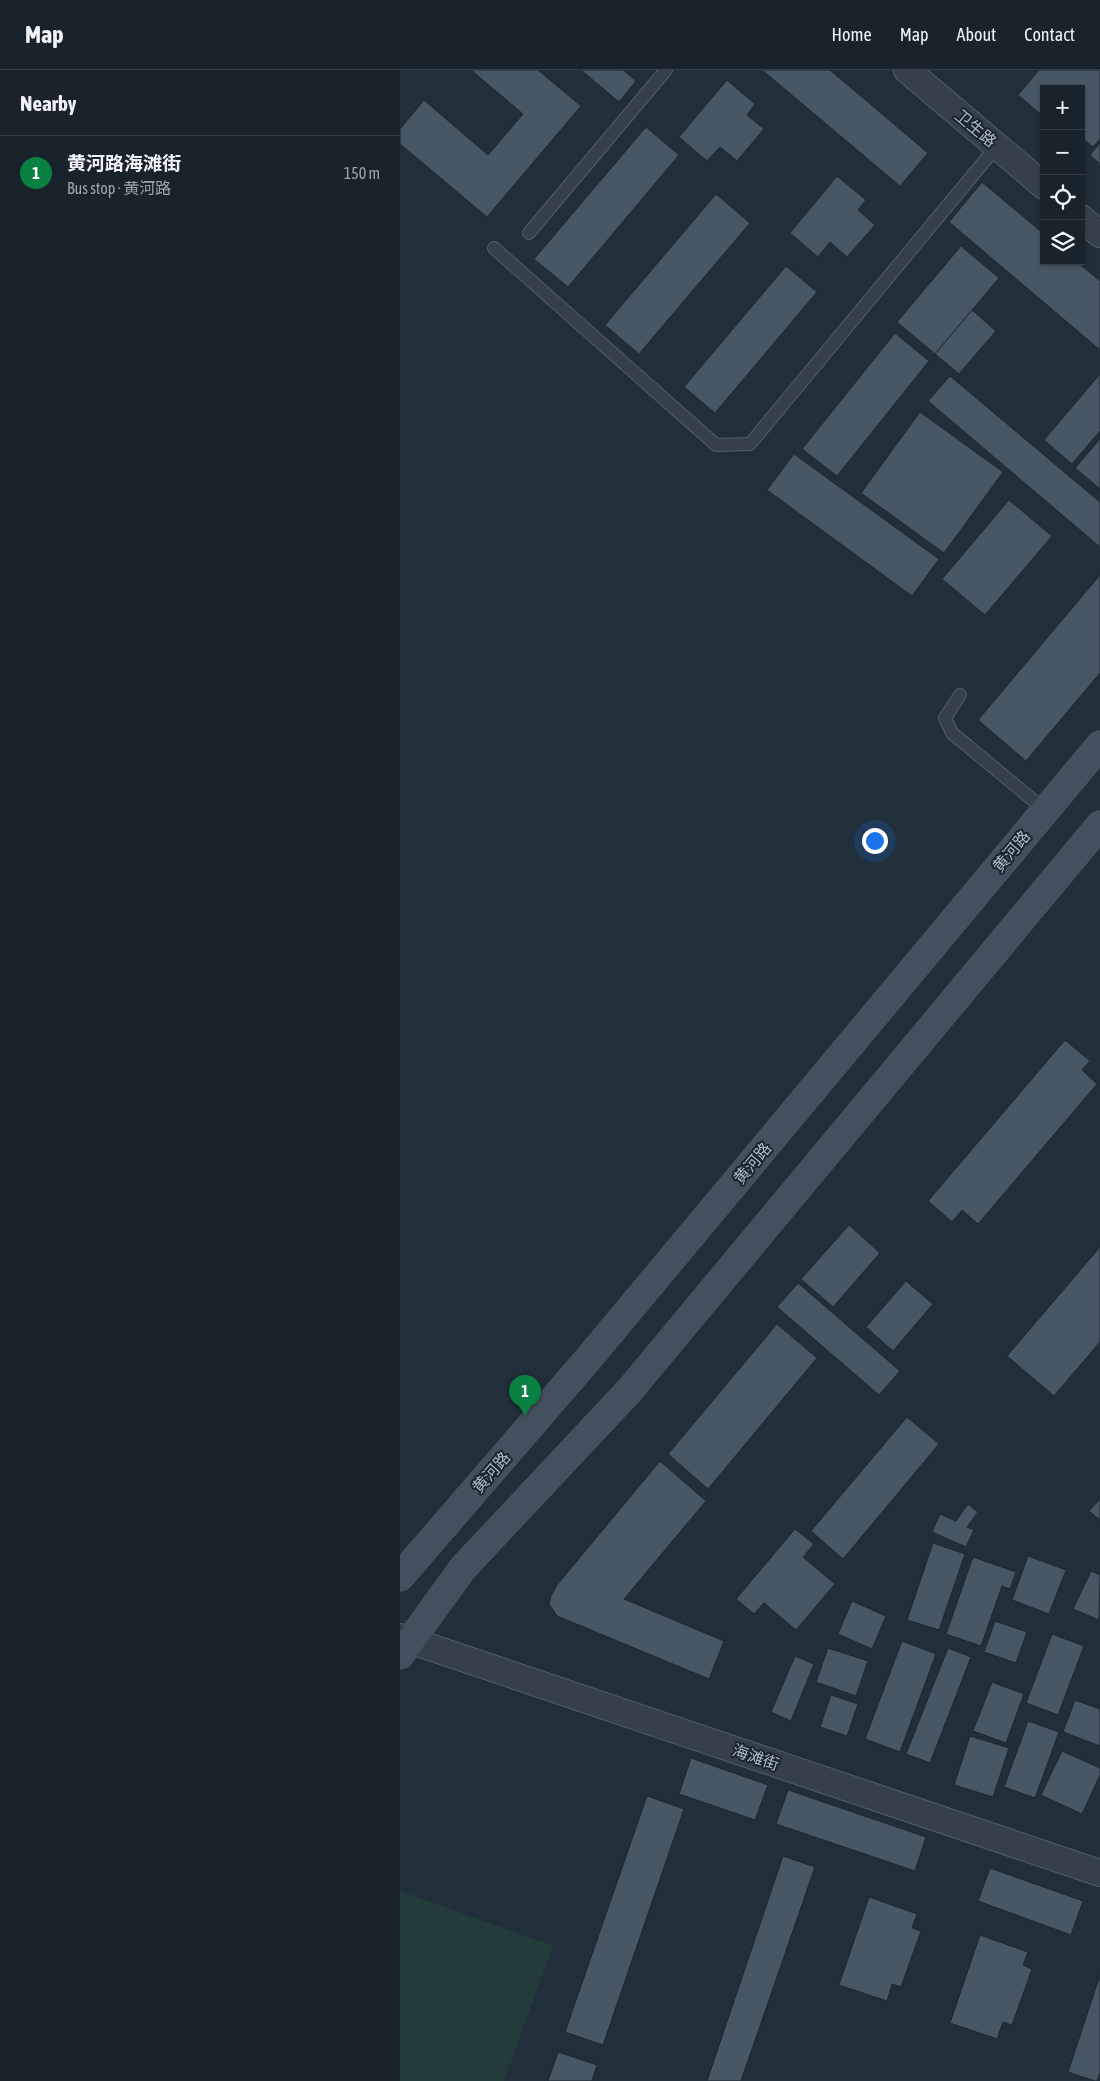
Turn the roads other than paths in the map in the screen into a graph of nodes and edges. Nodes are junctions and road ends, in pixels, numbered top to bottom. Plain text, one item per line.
1 (666, 70) edge
2 (907, 70) edge
3 (997, 146) junction
4 (1040, 183) edge
5 (1083, 220) edge
6 (529, 233) dead end
7 (1100, 234) edge
8 (494, 248) dead end
9 (960, 695) dead end
10 (1100, 744) edge
11 (1045, 810) junction
12 (1100, 824) edge
13 (400, 1577) edge
14 (404, 1644) edge
15 (1100, 1873) edge

1 - 6 lane
2 - 3 street, 卫生路
3 - 4 street, 卫生路
3 - 8 lane
5 - 7 street
9 - 11 lane
10 - 11 main road, 黄河路
11 - 13 main road, 黄河路
12 - 14 main road
14 - 15 street, 海滩街

